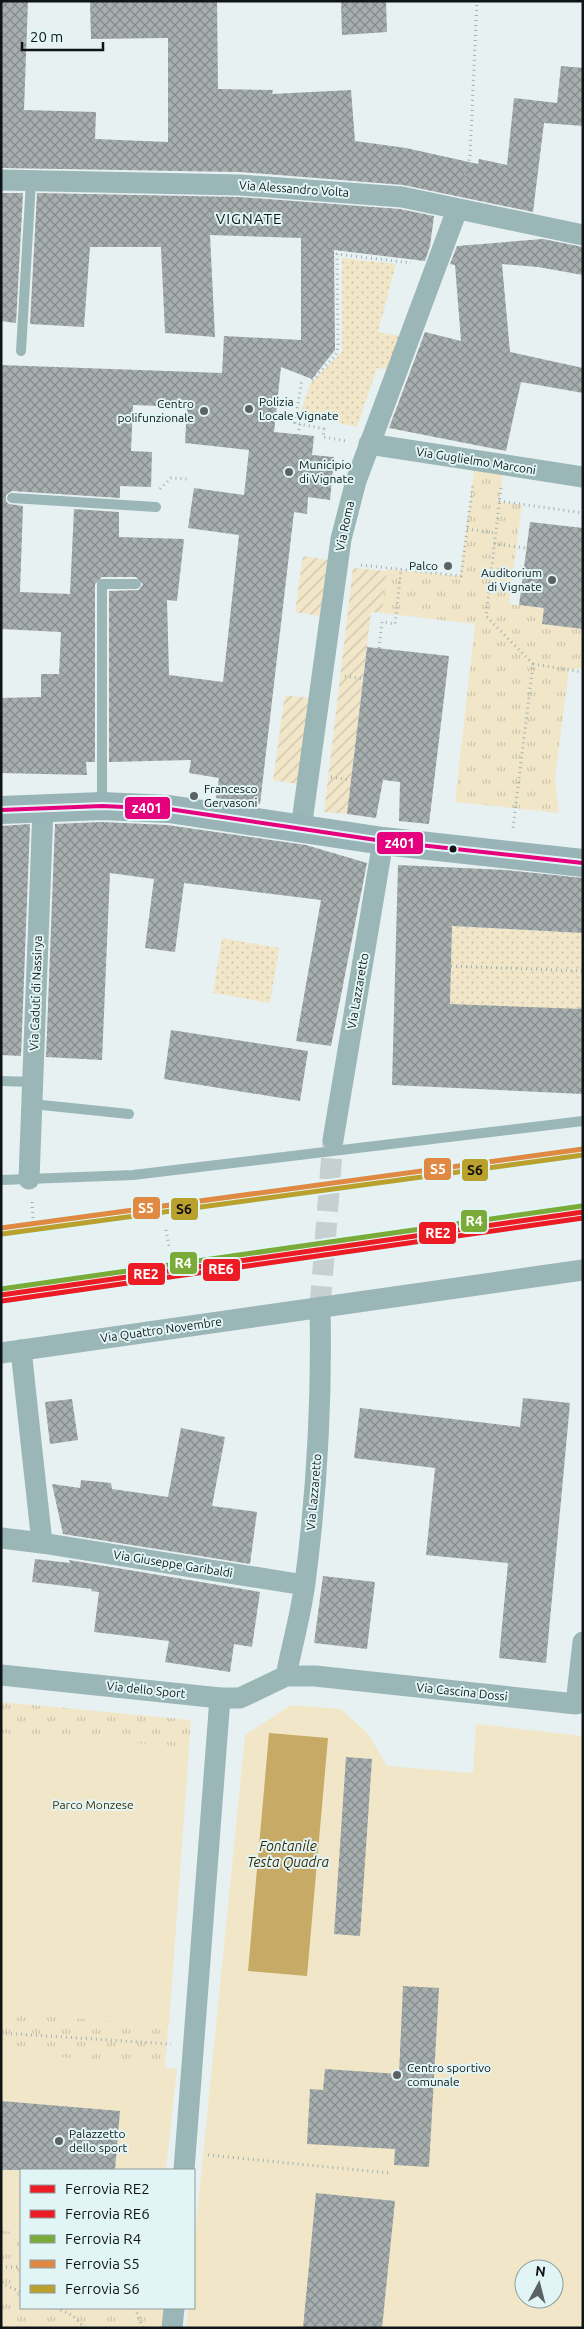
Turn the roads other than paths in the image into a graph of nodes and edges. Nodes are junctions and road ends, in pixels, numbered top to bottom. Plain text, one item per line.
1 (1, 180) edge
2 (31, 181) junction
3 (457, 210) junction
4 (583, 235) edge
5 (21, 351) dead end
6 (369, 444) junction
7 (583, 477) edge
8 (12, 498) dead end
9 (156, 507) dead end
10 (136, 584) dead end
11 (102, 806) junction
12 (43, 808) junction
13 (1, 810) edge
14 (300, 829) junction
15 (383, 841) junction
16 (583, 863) edge
17 (1, 1081) edge
18 (33, 1082) junction
19 (32, 1104) junction
20 (129, 1114) dead end
21 (583, 1121) edge
22 (333, 1140) tunnel mouth
23 (1, 1180) edge
24 (30, 1188) junction
25 (583, 1270) edge
26 (320, 1307) junction
27 (11, 1351) edge
28 (1, 1538) edge
29 (42, 1543) junction
30 (304, 1585) junction
31 (583, 1642) edge
32 (1, 1675) edge
33 (286, 1676) junction
34 (220, 1698) junction
35 (185, 2162) edge
36 (174, 2309) edge
37 (172, 2328) edge

1 - 2 street, Via Alessandro Volta
2 - 3 street, Via Alessandro Volta
2 - 5 lane
3 - 4 street, Via Alessandro Volta
3 - 6 street, Via Roma
6 - 7 street, Via Guglielmo Marconi
6 - 14 street, Via Roma
8 - 9 lane
10 - 11 lane
11 - 12 street
11 - 14 street
12 - 13 street
12 - 18 street, Via Caduti di Nassirya
14 - 15 street
15 - 16 street
15 - 22 street, Via Lazzaretto
17 - 18 lane
18 - 19 street, Via Caduti di Nassirya
19 - 20 lane
19 - 24 street, Via Caduti di Nassirya
21 - 24 lane
23 - 24 lane
25 - 26 street, Via Quattro Novembre
26 - 27 street, Via Quattro Novembre
26 - 30 street, Via Lazzaretto
27 - 29 street
28 - 29 street, Via Giuseppe Garibaldi
29 - 30 street, Via Giuseppe Garibaldi
30 - 33 street, Via Lazzaretto
31 - 33 street, Via Cascina Dossi
32 - 34 street, Via dello Sport
33 - 34 street, Via dello Sport
34 - 35 street
36 - 37 street

